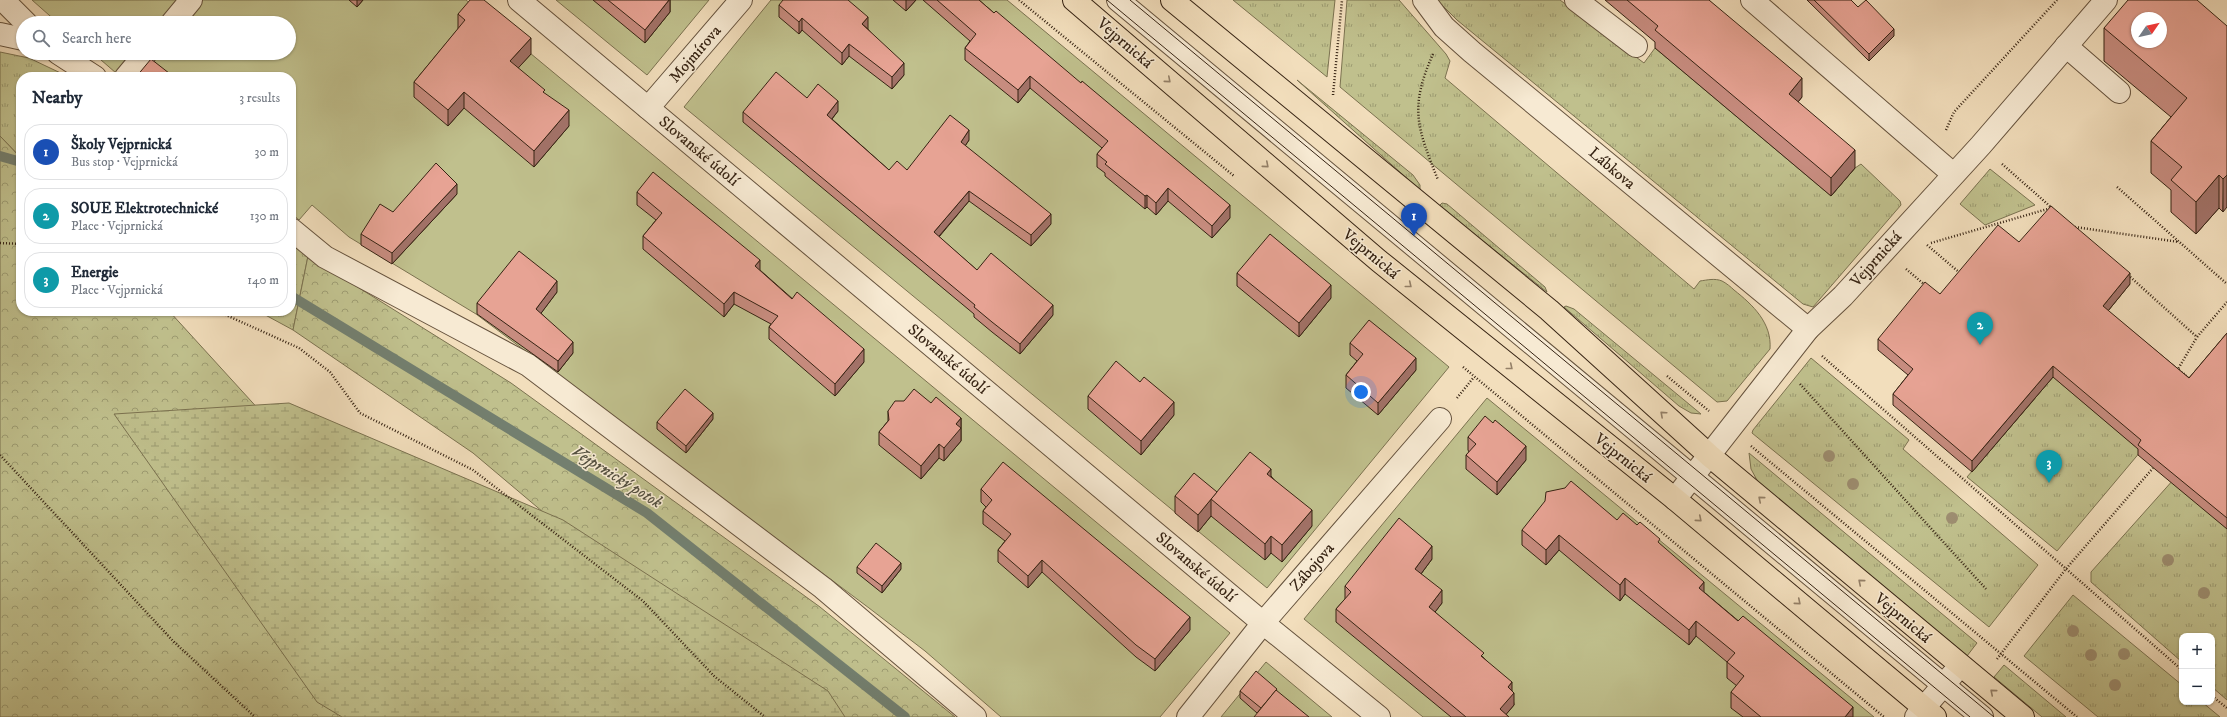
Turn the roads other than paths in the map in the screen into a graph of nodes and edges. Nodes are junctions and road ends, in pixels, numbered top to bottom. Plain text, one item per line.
1 (2, 0) edge
2 (191, 0) edge
3 (519, 0) edge
4 (742, 0) edge
5 (1074, 0) edge
6 (1118, 0) edge
7 (1172, 0) edge
8 (1424, 0) edge
9 (1576, 0) edge
10 (1752, 0) edge
11 (2106, 0) edge
12 (19, 16) edge
13 (178, 16) edge
14 (0, 34) edge
15 (16, 37) edge
16 (1636, 46) dead end
17 (2066, 46) junction
18 (69, 60) edge
19 (140, 60) edge
20 (87, 72) edge
21 (130, 72) edge
22 (2119, 92) dead end
23 (648, 108) junction
24 (1953, 174) junction
25 (296, 234) edge
26 (1808, 329) junction
27 (1440, 419) dead end
28 (1710, 456) junction
29 (1693, 477) junction
30 (1675, 499) junction
31 (1263, 623) junction
32 (1961, 666) junction
33 (1943, 685) junction
34 (1925, 714) edge
35 (975, 717) edge
36 (1188, 717) edge
37 (1379, 717) edge
38 (1982, 717) edge
39 (2023, 717) edge

1 - 12 street
2 - 13 street
3 - 23 street, Slovanské údolí
4 - 23 street, Mojmírova
5 -> 30 main road, Vejprnická
6 - 29 street, Vejprnická
28 -> 7 main road, Vejprnická
8 - 26 street, Lábkova
9 - 16 street
10 - 24 street
11 - 17 street, Vejprnická
14 - 15 street
17 - 22 street
17 - 24 street, Vejprnická
18 - 20 street
19 - 21 street
23 - 31 street, Slovanské údolí
24 - 26 street, Vejprnická
25 - 35 street
26 - 28 street, Vejprnická
27 - 31 street, Zábojova
28 - 29 street, Vejprnická
32 -> 28 main road, Vejprnická
29 - 30 street, Vejprnická
29 - 33 street, Vejprnická
30 -> 34 main road, Vejprnická
31 - 36 street, Zábojova
31 - 37 street, Slovanské údolí
32 - 33 street
39 -> 32 main road, Vejprnická
33 - 34 street
33 - 38 street, Vejprnická

